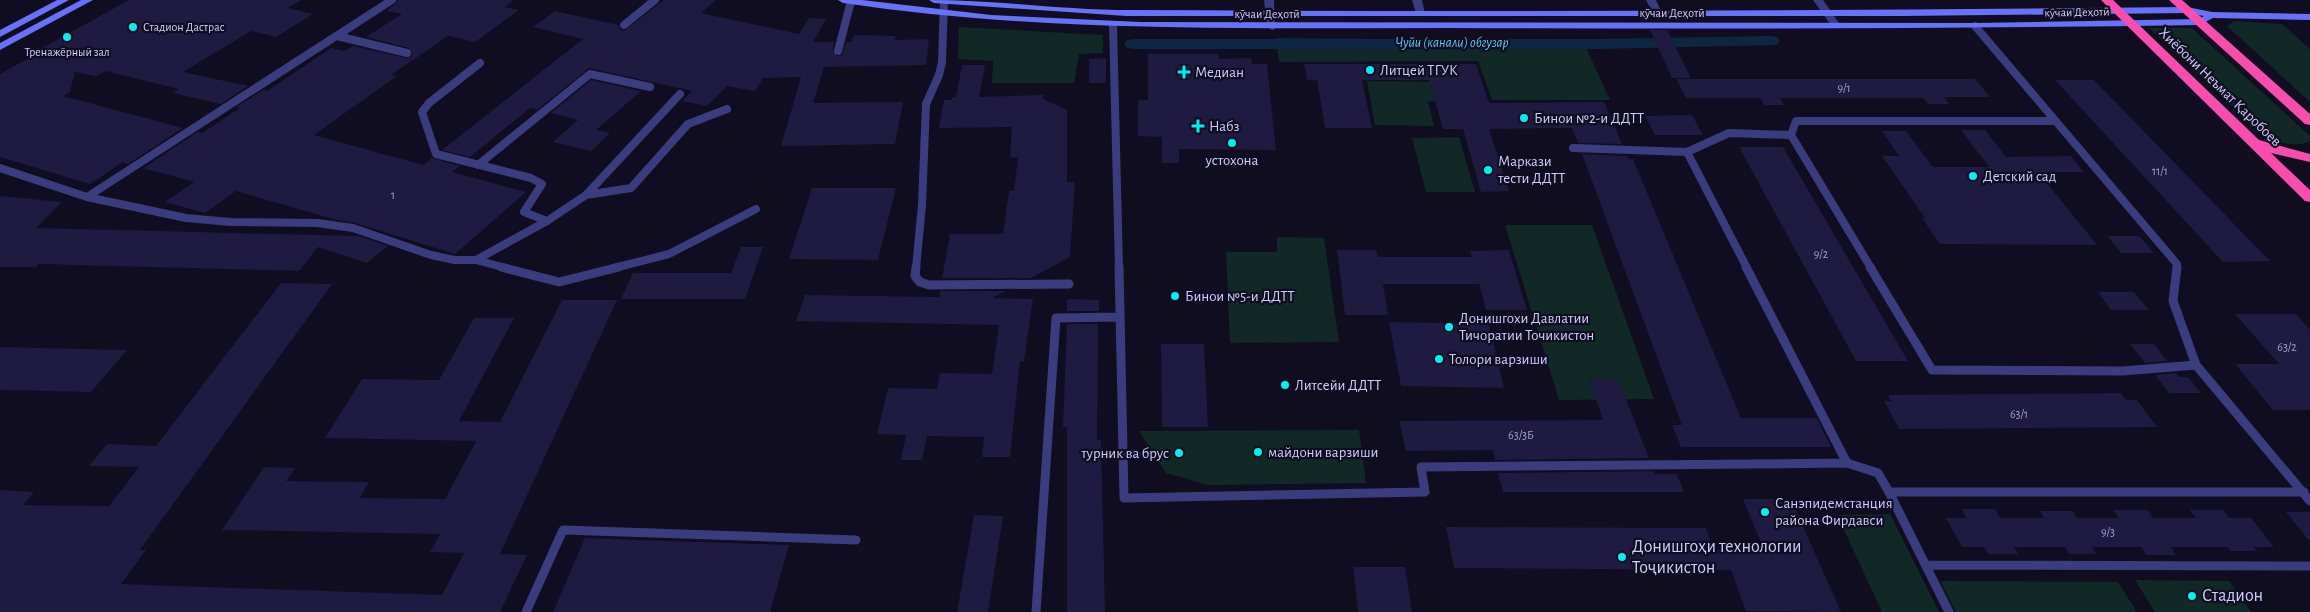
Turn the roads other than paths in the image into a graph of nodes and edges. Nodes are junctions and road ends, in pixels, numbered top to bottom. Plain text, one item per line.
1 (64, 0) edge
2 (88, 0) edge
3 (392, 0) edge
4 (655, 0) edge
5 (1270, 0) edge
6 (1417, 0) edge
7 (1651, 0) edge
8 (1818, 0) edge
9 (2108, 0) edge
10 (2175, 0) edge
11 (847, 1) edge
12 (939, 1) edge
13 (2187, 10) junction
14 (2119, 11) junction
15 (1657, 13) junction
16 (1828, 13) junction
17 (943, 14) junction
18 (1271, 14) junction
19 (1420, 14) junction
20 (2212, 15) junction
21 (2310, 17) edge
22 (2200, 22) junction
23 (624, 24) dead end
24 (1113, 24) junction
25 (2132, 24) junction
26 (1836, 26) junction
27 (1975, 26) junction
28 (1272, 27) junction
29 (0, 34) edge
30 (337, 36) junction
31 (0, 47) edge
32 (838, 51) dead end
33 (407, 53) dead end
34 (480, 63) dead end
35 (650, 87) dead end
36 (680, 94) dead end
37 (727, 109) dead end
38 (2055, 121) junction
39 (2310, 121) edge
40 (1791, 135) junction
41 (2254, 143) junction
42 (1573, 148) dead end
43 (1686, 152) junction
44 (2310, 158) edge
45 (478, 165) junction
46 (0, 168) edge
47 (586, 195) junction
48 (87, 197) junction
49 (2310, 198) edge
50 (756, 209) dead end
51 (547, 221) junction
52 (476, 260) junction
53 (1069, 284) dead end
54 (1119, 317) junction
55 (2196, 365) junction
56 (1847, 463) junction
57 (1889, 492) junction
58 (2307, 496) edge
59 (856, 540) dead end
60 (1926, 565) junction
61 (2310, 566) edge
62 (526, 612) edge
63 (1036, 612) edge
64 (1949, 612) edge

1 - 29 street
2 - 31 street
3 - 30 lane
4 - 23 lane
5 - 18 street
6 - 19 street
7 - 15 street
8 - 16 street
9 - 14 highway, Хиёбони Неъмат Қаробоев
10 - 13 highway
11 - 17 street, кӯчаи Деҳотӣ
11 - 32 lane
12 - 17 lane
12 - 18 street, кӯчаи Деҳотӣ
13 - 14 street, кӯчаи Деҳотӣ
13 - 20 street, кӯчаи Деҳотӣ
13 - 22 highway
14 - 16 street, кӯчаи Деҳотӣ
14 - 25 highway, Хиёбони Неъмат Қаробоев
15 - 16 street, кӯчаи Деҳотӣ
15 - 19 street, кӯчаи Деҳотӣ
16 - 26 street
17 - 24 street, кӯчаи Деҳотӣ
17 - 53 lane
18 - 19 street, кӯчаи Деҳотӣ
18 - 28 street
20 - 21 street
20 - 22 street, кӯчаи Деҳотӣ
22 - 25 street, кӯчаи Деҳотӣ
22 - 39 highway
24 - 28 street, кӯчаи Деҳотӣ
24 - 54 lane
25 - 27 street, кӯчаи Деҳотӣ
25 - 41 highway, Хиёбони Неъмат Қаробоев
26 - 27 street, кӯчаи Деҳотӣ
26 - 28 street, кӯчаи Деҳотӣ
27 - 38 lane
30 - 33 lane
30 - 48 lane
34 - 45 lane
35 - 45 lane
36 - 47 lane
37 - 47 lane
38 - 40 lane
38 - 55 lane
40 - 43 lane
40 - 55 lane
41 - 44 highway
41 - 49 highway, Хиёбони Неъмат Қаробоев
42 - 43 lane
43 - 56 lane
45 - 51 lane
46 - 48 lane
47 - 51 lane
48 - 52 lane
50 - 52 lane
51 - 52 lane
54 - 56 lane
54 - 63 lane
55 - 58 lane
56 - 57 lane
57 - 58 lane
57 - 60 lane
59 - 62 lane
60 - 61 lane
60 - 64 lane

